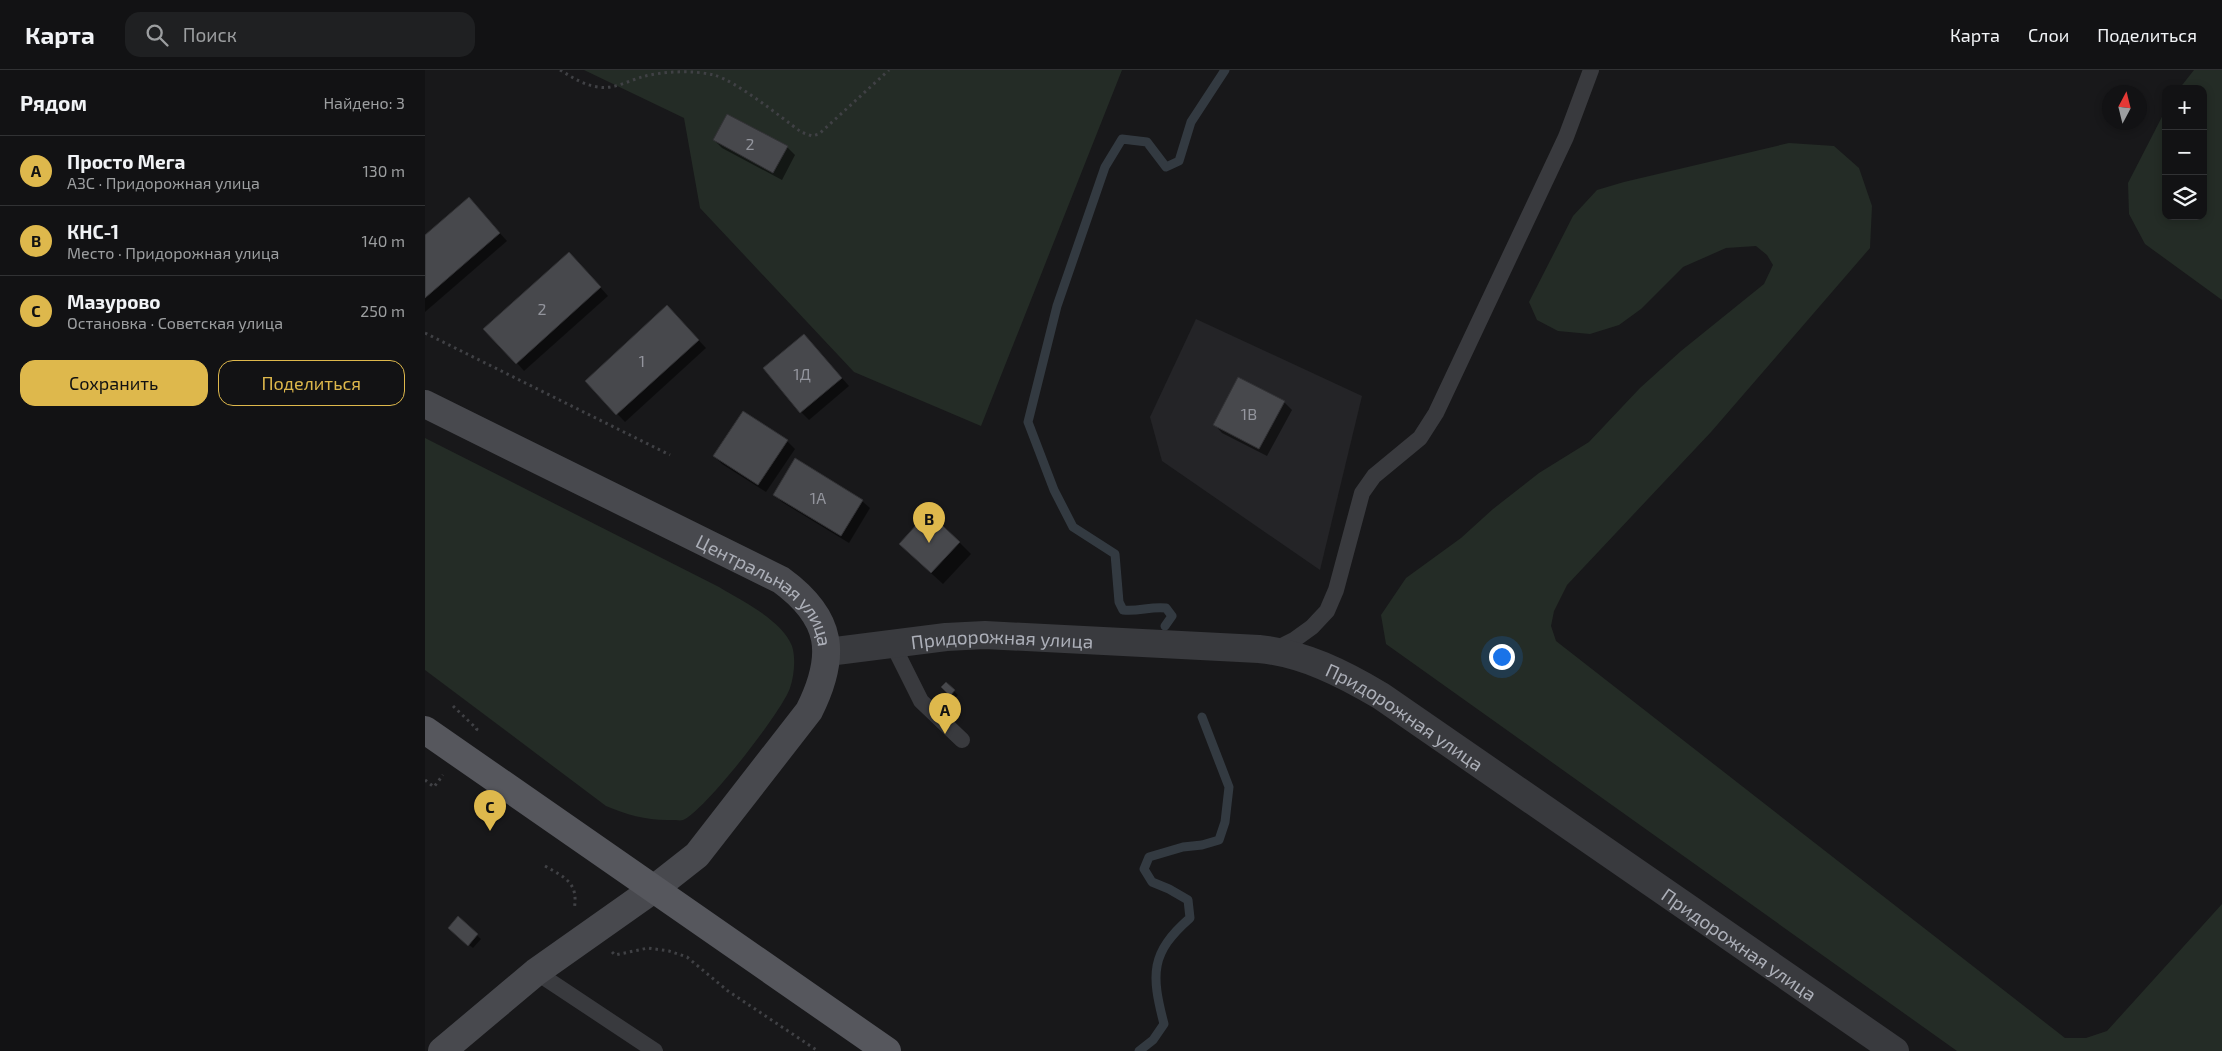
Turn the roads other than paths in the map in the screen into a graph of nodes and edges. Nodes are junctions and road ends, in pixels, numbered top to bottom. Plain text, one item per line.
1 (1591, 70) edge
2 (425, 404) edge
3 (892, 643) junction
4 (1272, 651) junction
5 (828, 652) junction
6 (425, 730) edge
7 (962, 740) dead end
8 (655, 888) junction
9 (536, 972) junction
10 (442, 1051) edge
11 (655, 1051) edge
12 (887, 1051) edge
13 (1895, 1051) edge

1 - 4 lane
2 - 5 street, Центральная улица
3 - 4 street, Придорожная улица
3 - 5 street, Придорожная улица
3 - 7 lane
4 - 13 street, Придорожная улица
5 - 8 street, Центральная улица
6 - 8 main road
8 - 9 street, Центральная улица
8 - 12 main road
9 - 10 street, Центральная улица
9 - 11 lane

